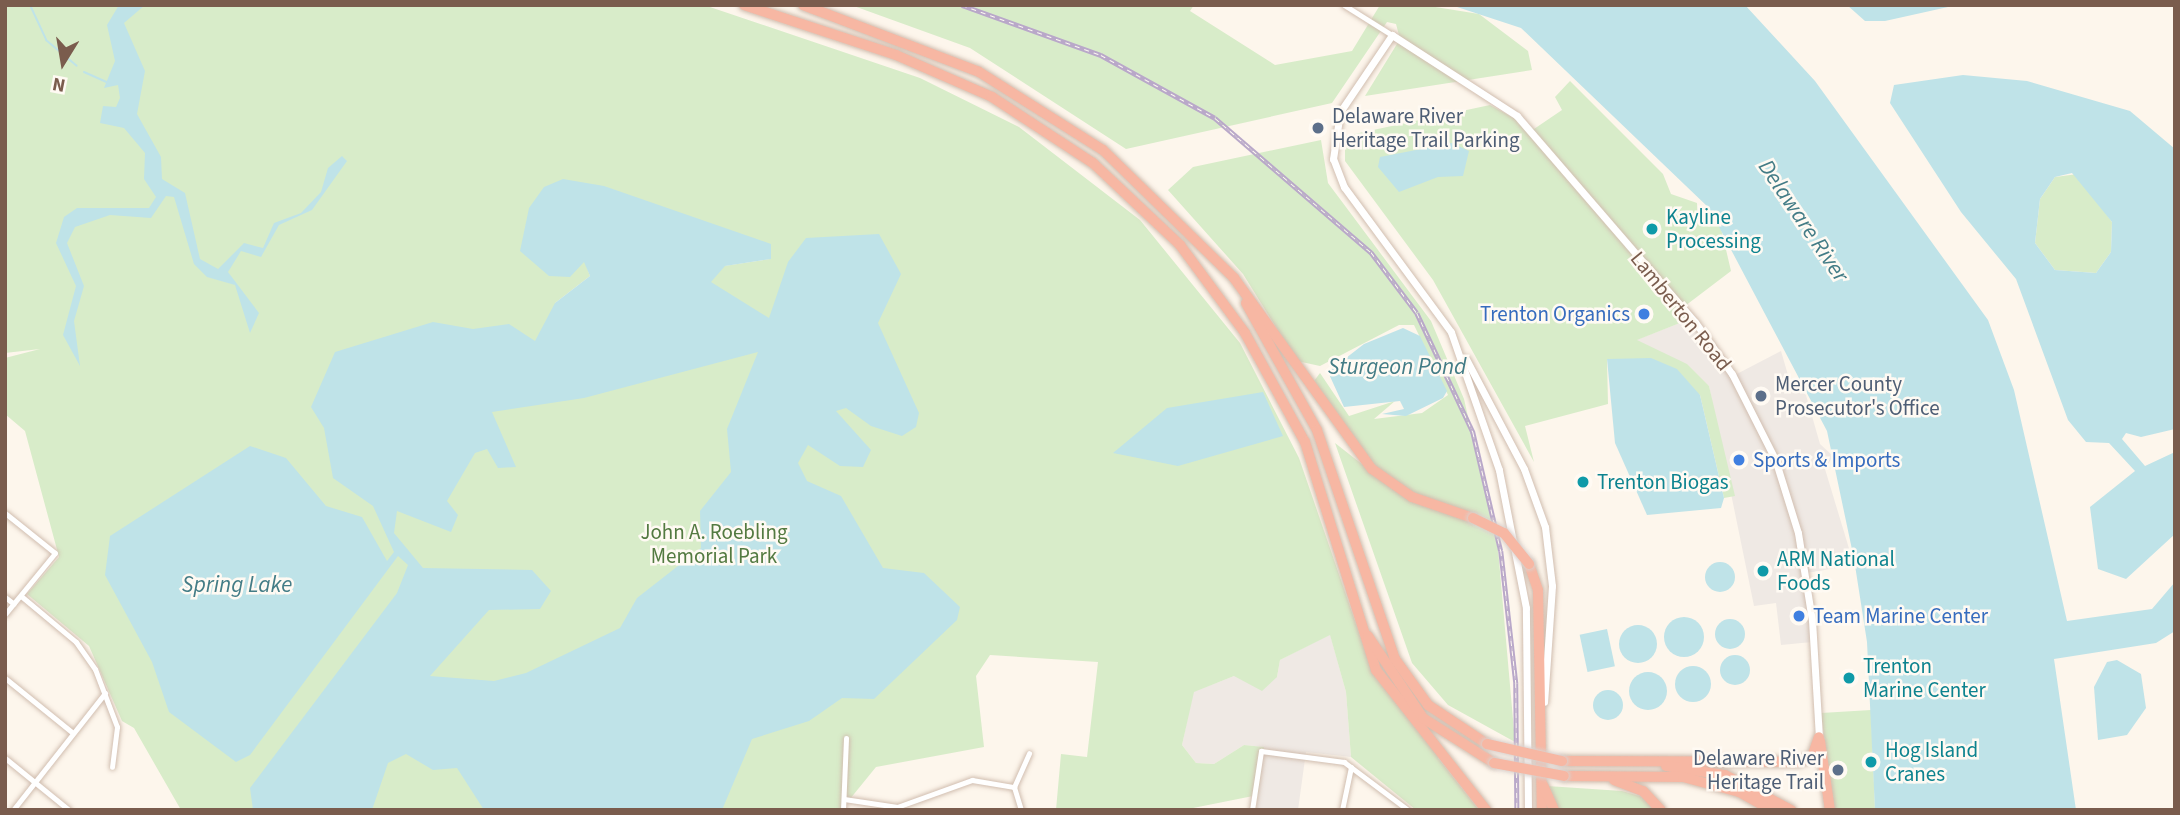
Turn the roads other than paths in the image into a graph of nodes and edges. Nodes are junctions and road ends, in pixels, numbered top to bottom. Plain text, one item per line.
1 (744, 5) edge
2 (803, 5) edge
3 (1344, 5) edge
4 (1392, 35) junction
5 (1176, 216) junction
6 (1456, 343) junction
7 (5, 513) edge
8 (1347, 572) junction
9 (21, 596) junction
10 (5, 597) edge
11 (14, 604) junction
12 (5, 614) edge
13 (5, 678) edge
14 (105, 693) junction
15 (73, 733) junction
16 (1819, 737) junction
17 (846, 738) dead end
18 (1029, 753) dead end
19 (1539, 754) junction
20 (5, 758) edge
21 (1637, 762) junction
22 (112, 767) dead end
23 (1351, 767) junction
24 (1538, 767) junction
25 (1603, 778) junction
26 (36, 782) junction
27 (1013, 787) junction
28 (844, 799) junction
29 (1400, 807) edge
30 (897, 808) edge
31 (13, 810) edge
32 (69, 810) edge
33 (843, 810) edge
34 (1021, 810) edge
35 (1252, 810) edge
36 (1342, 810) edge
37 (1408, 810) edge
38 (1486, 810) edge
39 (1528, 810) edge
40 (1542, 810) edge
41 (1554, 810) edge
42 (1661, 810) edge
43 (1772, 810) edge
44 (1791, 810) edge
45 (1830, 810) edge

1 - 8 highway
2 - 5 highway
3 - 4 street, Lamberton Road
4 - 6 street
4 - 16 street, Lamberton Road
5 - 19 highway, bridge
5 - 21 highway, bridge
6 - 19 street
6 - 39 street
7 - 9 street
8 - 25 highway, bridge
8 - 38 highway
9 - 11 street
9 - 14 street
10 - 11 street
11 - 12 street
13 - 15 street
14 - 15 street
14 - 22 street
15 - 26 street
16 - 21 highway
16 - 45 highway
17 - 28 street
18 - 27 street
19 - 24 highway
20 - 26 street
21 - 44 highway
23 - 29 street
23 - 35 street
23 - 36 street
24 - 40 highway
24 - 41 highway
25 - 42 highway
25 - 43 highway
26 - 31 street
26 - 32 street
27 - 30 street
27 - 34 street
28 - 30 street
28 - 33 street
29 - 37 street

